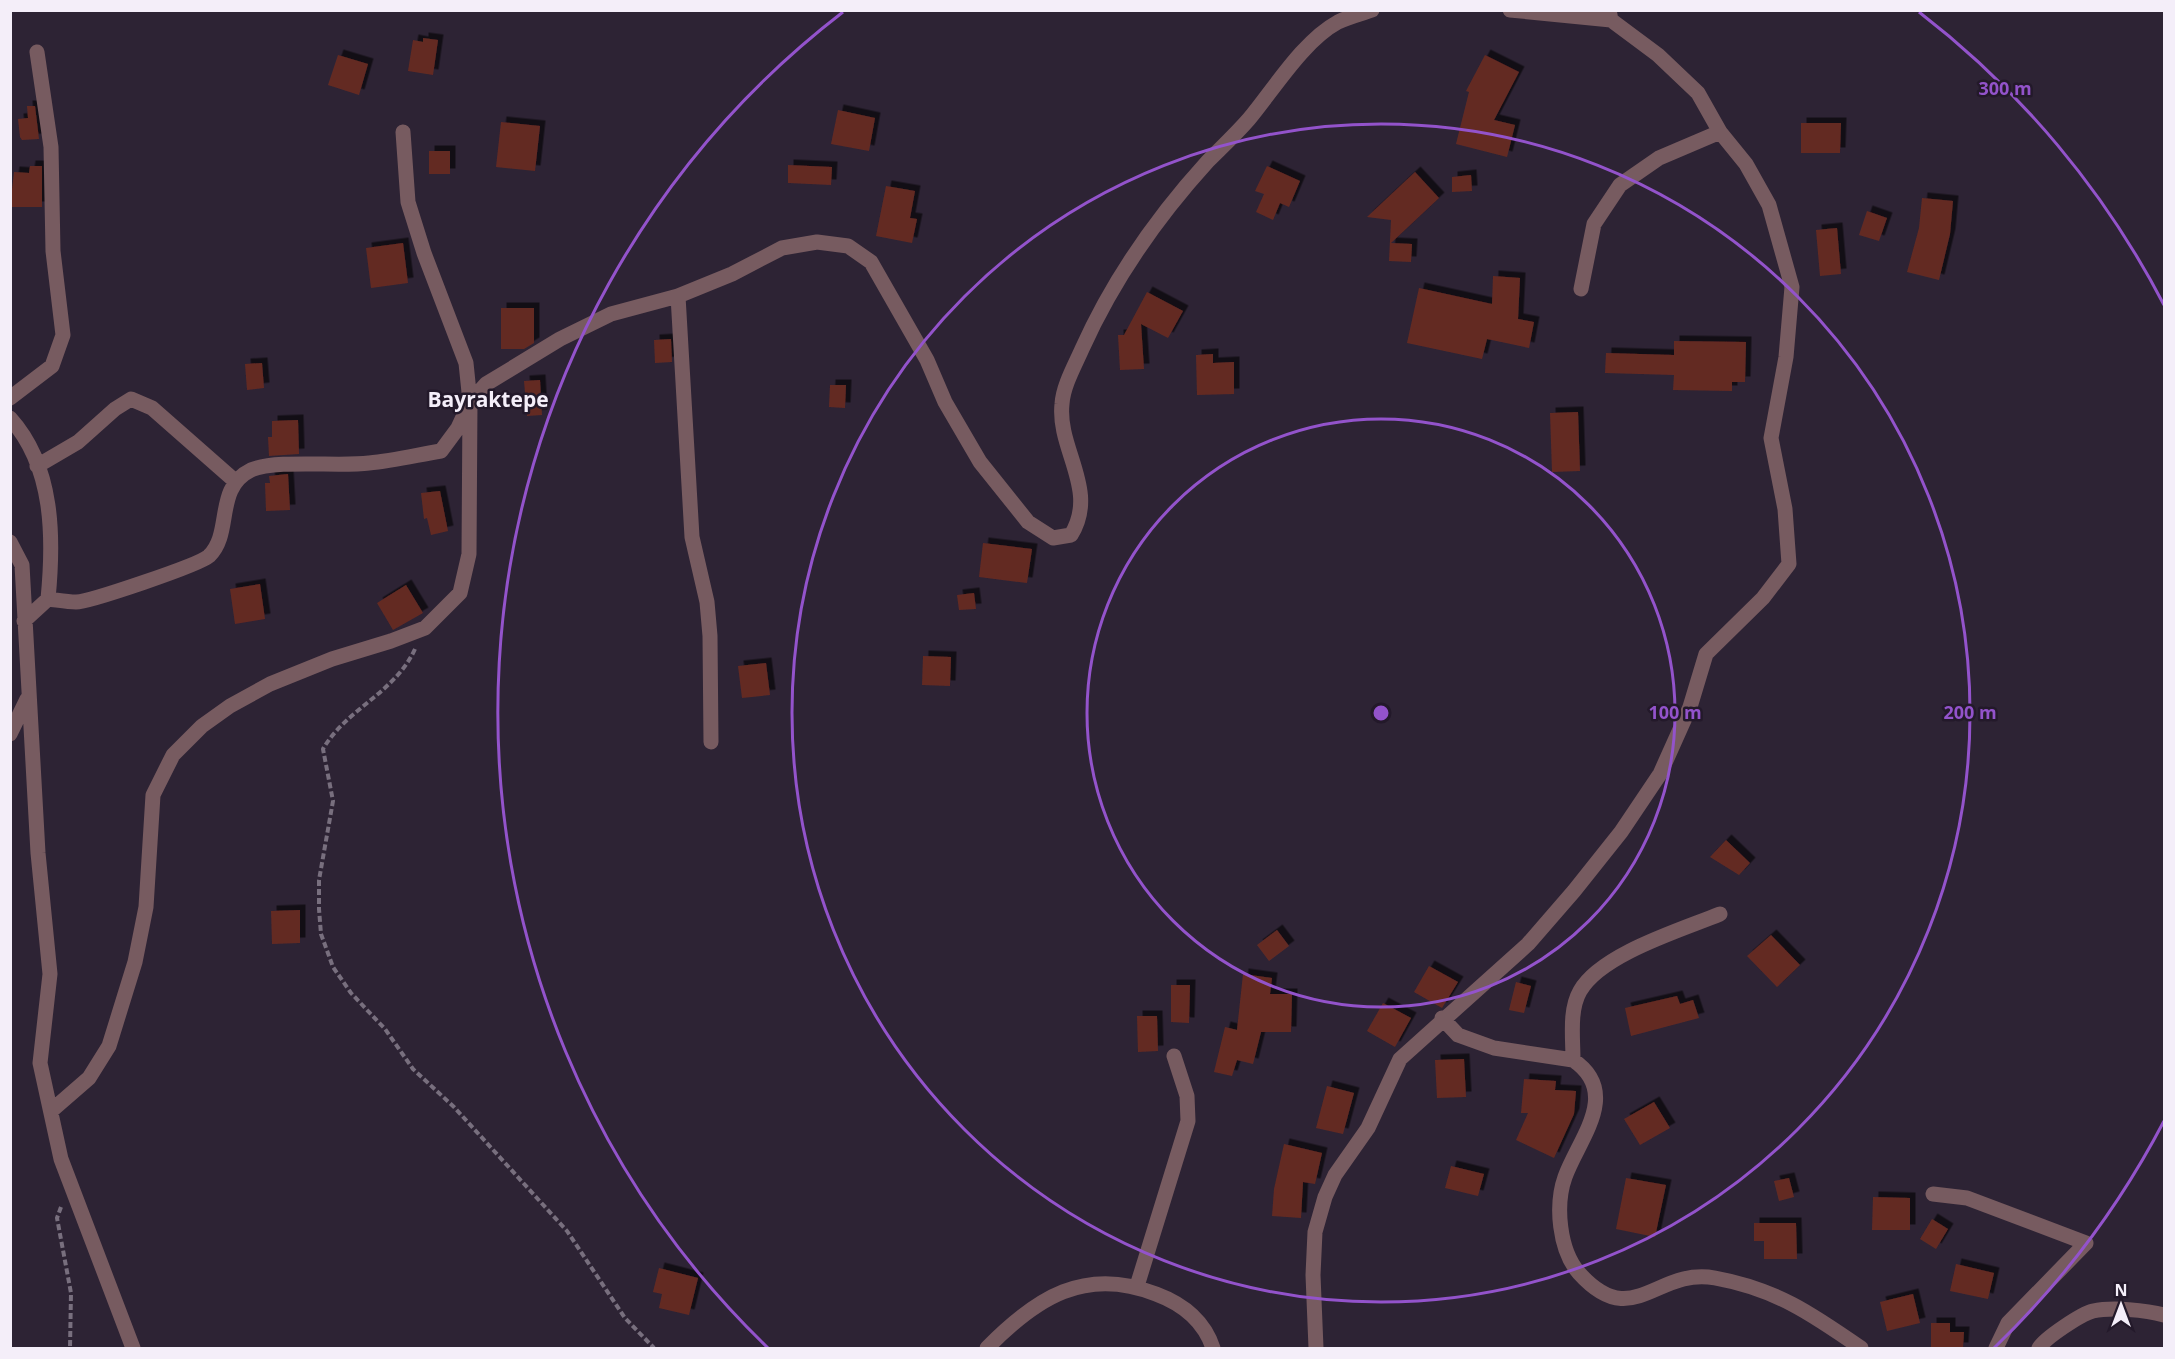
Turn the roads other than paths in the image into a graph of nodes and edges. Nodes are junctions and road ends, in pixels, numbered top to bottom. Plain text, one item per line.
1 (1372, 10) edge
2 (1510, 10) edge
3 (1610, 15) edge
4 (37, 52) dead end
5 (403, 132) dead end
6 (1720, 132) junction
7 (1581, 289) dead end
8 (678, 296) junction
9 (10, 398) edge
10 (470, 402) junction
11 (10, 418) edge
12 (37, 466) junction
13 (235, 480) junction
14 (10, 542) edge
15 (48, 599) junction
16 (24, 621) junction
17 (28, 696) junction
18 (10, 734) edge
19 (711, 742) dead end
20 (1720, 914) dead end
21 (1442, 1018) junction
22 (1174, 1056) dead end
23 (1573, 1060) junction
24 (51, 1111) junction
25 (1933, 1194) dead end
26 (1137, 1286) junction
27 (2164, 1315) edge
28 (133, 1348) edge
29 (987, 1348) edge
30 (1213, 1348) edge
31 (1316, 1348) edge
32 (1861, 1348) edge
33 (1996, 1348) edge
34 (2039, 1348) edge

1 - 8 street
2 - 3 street
3 - 6 street
4 - 9 street
5 - 10 street
6 - 7 street
6 - 21 street
8 - 10 street
8 - 19 street
10 - 13 street
10 - 24 street
11 - 12 street
12 - 13 street
12 - 15 street
13 - 15 street
14 - 16 street
15 - 16 street
16 - 17 street
17 - 18 street
17 - 24 street
20 - 23 street
21 - 23 street
21 - 31 street
22 - 26 street
23 - 32 street
24 - 28 street
25 - 33 street
26 - 29 street
26 - 30 street
27 - 34 street

